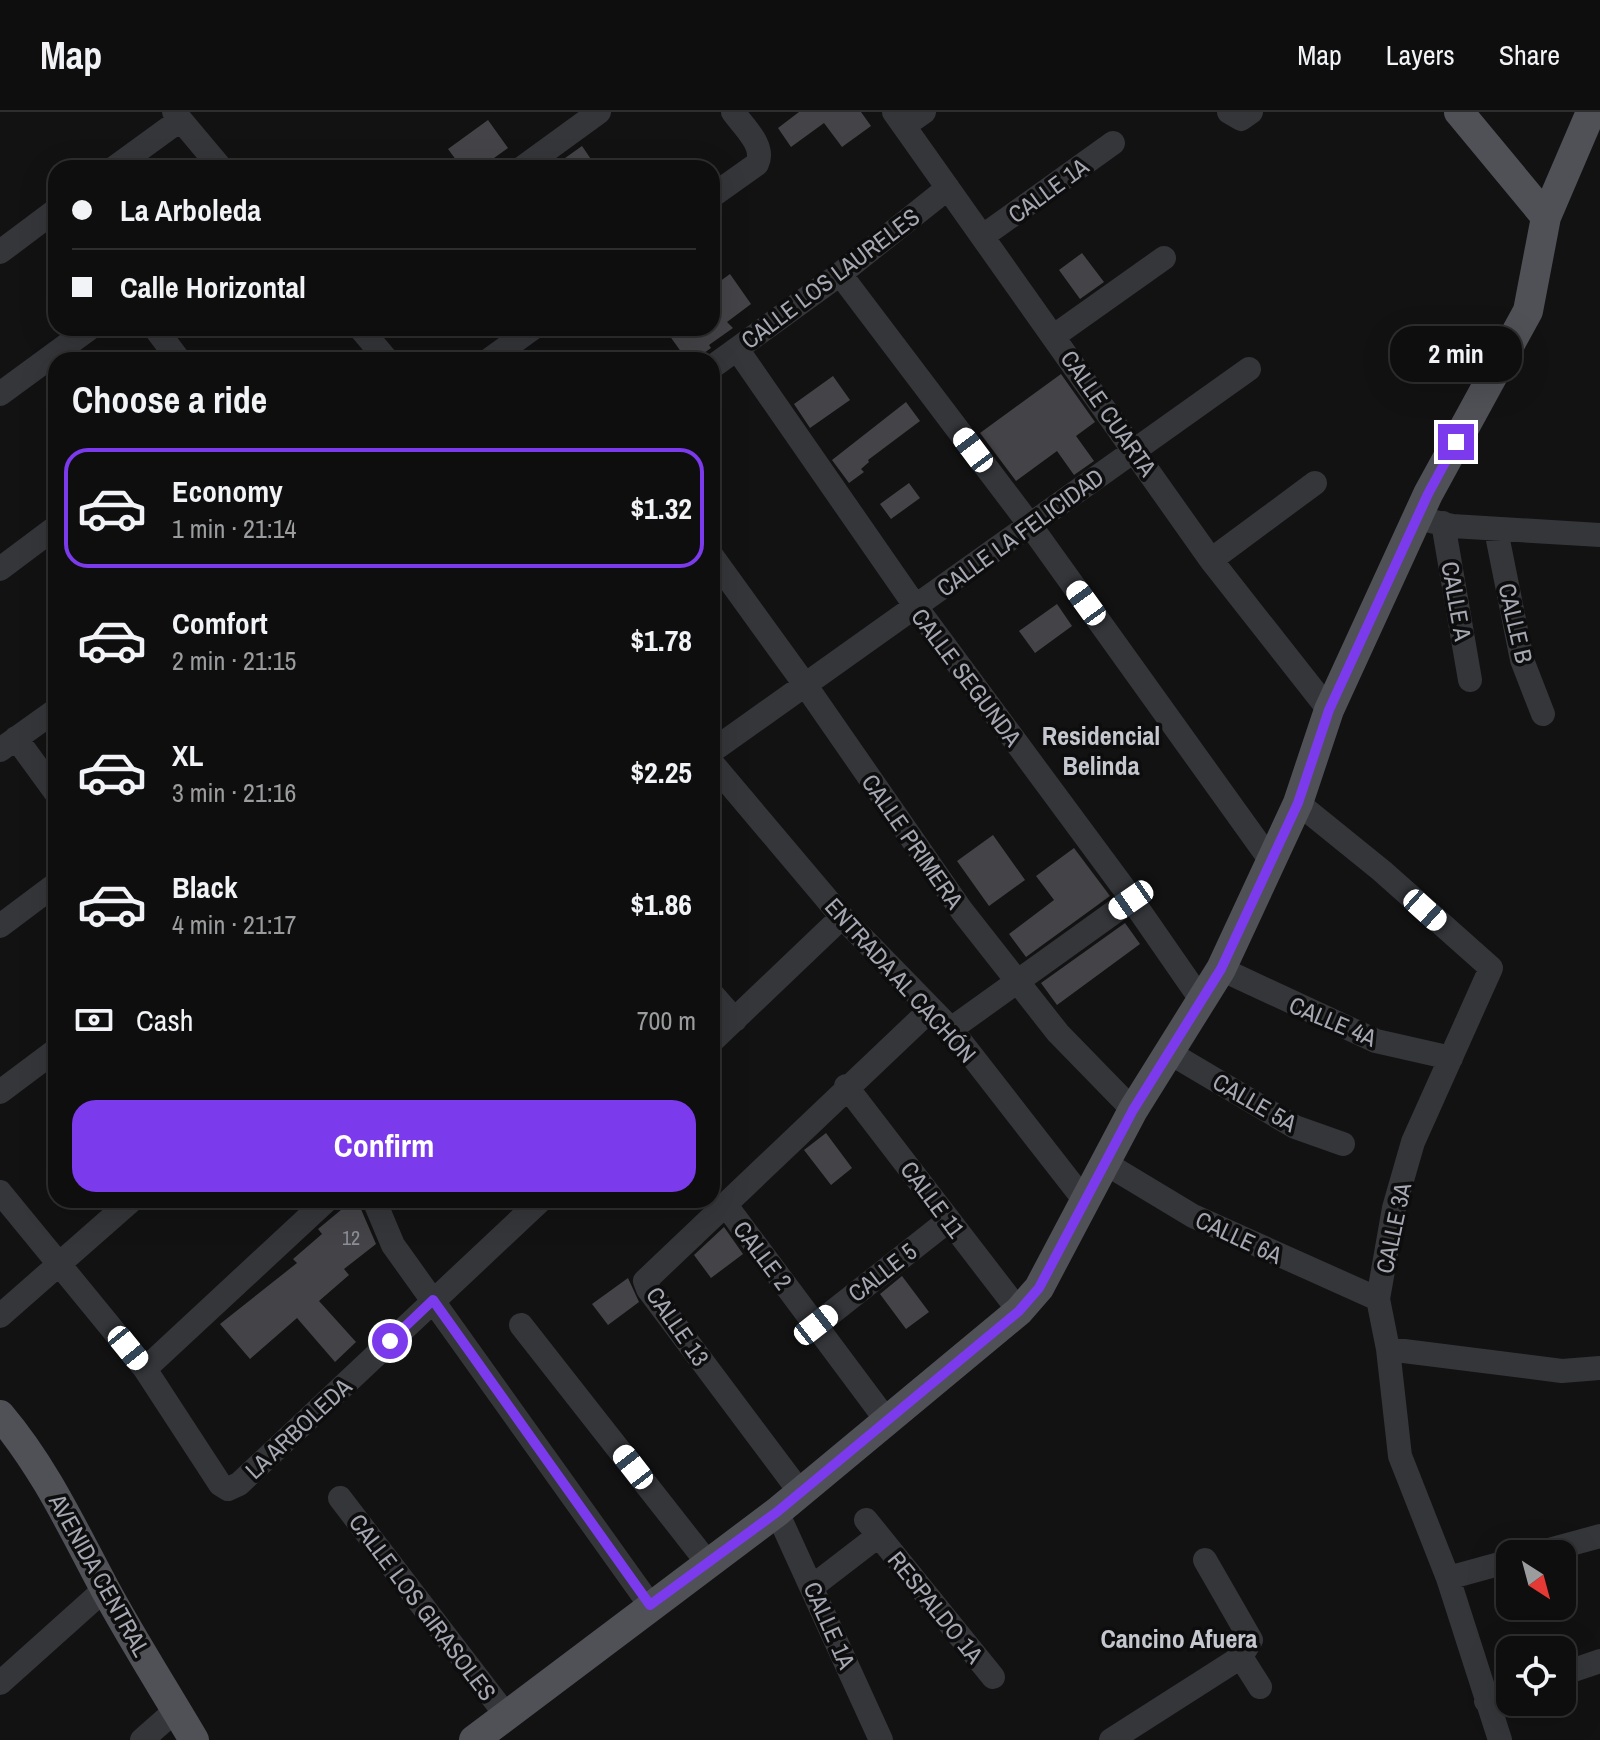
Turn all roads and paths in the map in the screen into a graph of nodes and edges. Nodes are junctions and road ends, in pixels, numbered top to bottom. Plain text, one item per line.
1 (599, 112) edge
2 (733, 112) edge
3 (1459, 112) edge
4 (1591, 112) edge
5 (177, 116) edge
6 (908, 117) edge
7 (1113, 143) dead end
8 (124, 160) edge
9 (214, 160) edge
10 (533, 160) edge
11 (948, 188) junction
12 (720, 190) edge
13 (48, 216) edge
14 (1546, 217) junction
15 (983, 236) junction
16 (0, 252) edge
17 (1164, 258) dead end
18 (840, 274) junction
19 (79, 336) edge
20 (367, 336) edge
21 (522, 336) edge
22 (1054, 336) junction
23 (737, 349) junction
24 (57, 352) edge
25 (380, 352) edge
26 (500, 352) edge
27 (48, 359) edge
28 (720, 361) edge
29 (1249, 369) dead end
30 (0, 394) edge
31 (1136, 449) junction
32 (1315, 483) dead end
33 (1430, 520) junction
34 (1030, 525) junction
35 (1496, 530) junction
36 (48, 533) edge
37 (1600, 535) edge
38 (1211, 560) junction
39 (720, 567) edge
40 (0, 569) edge
41 (916, 607) junction
42 (1470, 680) dead end
43 (806, 686) junction
44 (1329, 710) junction
45 (1543, 714) dead end
46 (48, 716) edge
47 (8, 744) edge
48 (720, 745) edge
49 (720, 772) edge
50 (48, 785) edge
51 (1298, 803) junction
52 (1271, 861) junction
53 (48, 890) edge
54 (1131, 900) junction
55 (842, 917) junction
56 (0, 926) edge
57 (1221, 969) junction
58 (1016, 980) junction
59 (1202, 1001) junction
60 (720, 1003) edge
61 (929, 1011) junction
62 (735, 1020) junction
63 (951, 1029) junction
64 (720, 1034) edge
65 (1170, 1053) junction
66 (48, 1056) edge
67 (1451, 1058) junction
68 (846, 1086) junction
69 (0, 1092) edge
70 (1133, 1110) junction
71 (1343, 1144) dead end
72 (1105, 1163) junction
73 (0, 1192) edge
74 (1085, 1201) junction
75 (725, 1204) junction
76 (123, 1208) edge
77 (318, 1208) edge
78 (377, 1208) edge
79 (532, 1208) edge
80 (949, 1220) junction
81 (60, 1264) junction
82 (1378, 1299) junction
83 (433, 1300) junction
84 (1019, 1311) junction
85 (0, 1316) edge
86 (521, 1325) dead end
87 (816, 1325) junction
88 (1388, 1349) junction
89 (1600, 1368) edge
90 (145, 1369) junction
91 (0, 1415) edge
92 (887, 1421) junction
93 (800, 1492) junction
94 (340, 1498) dead end
95 (777, 1512) junction
96 (1600, 1536) edge
97 (1576, 1543) edge
98 (1205, 1560) dead end
99 (707, 1562) junction
100 (1496, 1565) edge
101 (1448, 1578) junction
102 (813, 1586) junction
103 (105, 1589) junction
104 (650, 1605) junction
105 (1241, 1657) junction
106 (1600, 1661) edge
107 (1576, 1669) edge
108 (993, 1677) dead end
109 (0, 1683) edge
110 (1260, 1687) dead end
111 (1496, 1697) edge
112 (1486, 1701) junction
113 (176, 1710) junction
114 (506, 1715) junction
115 (142, 1740) edge
116 (194, 1740) edge
117 (474, 1740) edge
118 (881, 1740) edge
119 (1111, 1740) edge
120 (1500, 1740) edge

1 - 10 street
2 - 12 street
3 - 14 main road
4 - 14 main road
5 - 8 street
5 - 9 street
6 - 11 street, CALLE CUARTA
7 - 15 street, CALLE 1A
11 - 15 street, CALLE CUARTA
11 - 18 street, CALLE LOS LAURELES
13 - 16 street
14 - 33 main road
15 - 22 street, CALLE CUARTA
17 - 22 street
18 - 23 street, CALLE LOS LAURELES
18 - 34 street
19 - 24 street
20 - 25 street
21 - 26 street
22 - 31 street, CALLE CUARTA
23 - 28 street, CALLE LOS LAURELES
23 - 41 street, CALLE SEGUNDA
27 - 30 street
29 - 31 street, CALLE LA FELICIDAD
31 - 34 street, CALLE LA FELICIDAD
31 - 38 street, CALLE CUARTA
32 - 38 street
33 - 35 street
33 - 42 street, CALLE A
33 - 44 main road
34 - 41 street, CALLE LA FELICIDAD
34 - 52 street
35 - 37 street
35 - 45 street, CALLE B
36 - 40 street
38 - 44 street, CALLE CUARTA
39 - 43 street, CALLE PRIMERA
41 - 43 street, CALLE LA FELICIDAD
41 - 54 street, CALLE SEGUNDA
43 - 48 street, CALLE LA FELICIDAD
43 - 58 street, CALLE PRIMERA
44 - 51 main road
46 - 47 street
47 - 50 street
49 - 55 street, ENTRADA AL CACHÓN
51 - 52 main road
51 - 67 street, CALLE 3A
52 - 57 main road
53 - 56 street
54 - 58 street
54 - 59 street, CALLE SEGUNDA
55 - 61 street, ENTRADA AL CACHÓN
55 - 62 street
57 - 59 main road
57 - 67 street, CALLE 4A
58 - 63 street
58 - 70 street, CALLE PRIMERA
59 - 65 main road
60 - 62 street
61 - 63 street, ENTRADA AL CACHÓN
61 - 68 street, CALLE 13
62 - 64 street
63 - 74 street, ENTRADA AL CACHÓN
65 - 70 main road
65 - 71 street, CALLE 5A
66 - 69 street
67 - 82 street, CALLE 3A
68 - 75 street, CALLE 13
68 - 80 street, CALLE 11
70 - 72 main road
72 - 74 main road
72 - 82 street, CALLE 6A
73 - 81 street
74 - 84 main road
75 - 87 street, CALLE 2
75 - 93 street, CALLE 13
76 - 81 street
77 - 90 street
78 - 83 street
79 - 83 street, LA ARBOLEDA
80 - 84 street, CALLE 11
80 - 87 street, CALLE 5
81 - 85 street
81 - 90 street
82 - 88 street, CALLE 3A
83 - 90 street, LA ARBOLEDA
83 - 104 street
84 - 92 main road
86 - 99 street
87 - 92 street, CALLE 2
88 - 89 street
88 - 101 street, CALLE 3A
91 - 103 main road, AVENIDA CENTRAL
92 - 93 main road
93 - 95 main road
94 - 114 street, CALLE LOS GIRASOLES
95 - 99 main road
95 - 102 street, CALLE 1A
96 - 97 street
98 - 105 street
99 - 104 main road
100 - 101 street
101 - 112 street, CALLE 3A
102 - 108 street, RESPALDO 1A
102 - 118 street, CALLE 1A
103 - 109 street
103 - 113 main road, AVENIDA CENTRAL
104 - 114 main road
105 - 110 street
105 - 119 street
106 - 107 street
111 - 112 street
112 - 120 street, CALLE 3A
113 - 115 street
113 - 116 main road, AVENIDA CENTRAL
114 - 117 main road

